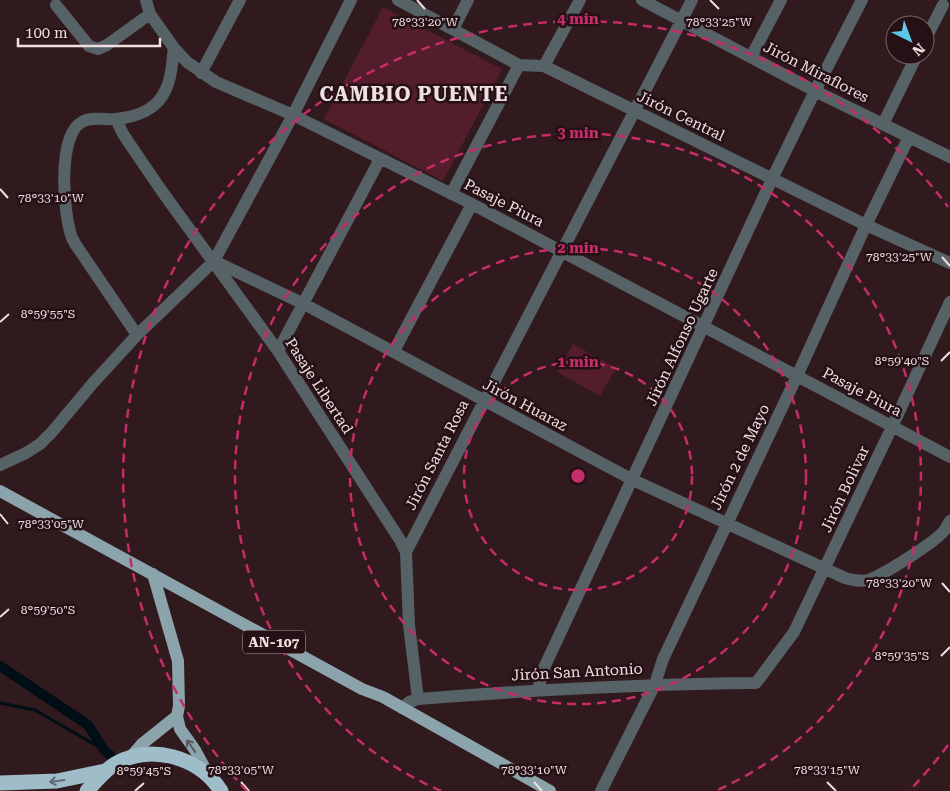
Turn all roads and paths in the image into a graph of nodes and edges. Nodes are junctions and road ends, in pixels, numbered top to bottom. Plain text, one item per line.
1 (146, 0) edge
2 (240, 0) edge
3 (351, 0) edge
4 (398, 0) edge
5 (468, 0) edge
6 (580, 0) edge
7 (642, 0) edge
8 (692, 0) edge
9 (781, 0) edge
10 (862, 0) edge
11 (56, 6) dead end
12 (944, 6) edge
13 (150, 14) junction
14 (682, 21) junction
15 (935, 22) edge
16 (453, 29) junction
17 (174, 48) junction
18 (751, 58) junction
19 (519, 65) junction
20 (912, 65) edge
21 (544, 66) junction
22 (201, 73) junction
23 (815, 91) junction
24 (634, 111) junction
25 (293, 115) junction
26 (116, 119) junction
27 (883, 124) junction
28 (910, 137) junction
29 (949, 153) edge
30 (380, 158) junction
31 (772, 180) junction
32 (452, 194) junction
33 (472, 204) junction
34 (866, 225) junction
35 (561, 251) junction
36 (214, 261) junction
37 (950, 264) edge
38 (950, 302) edge
39 (304, 304) junction
40 (704, 328) junction
41 (138, 335) junction
42 (278, 351) junction
43 (394, 351) junction
44 (797, 376) junction
45 (483, 401) junction
46 (892, 427) junction
47 (950, 457) edge
48 (0, 465) edge
49 (633, 480) junction
50 (0, 491) edge
51 (950, 520) edge
52 (726, 524) junction
53 (406, 552) junction
54 (825, 569) junction
55 (153, 574) junction
56 (756, 683) joint
57 (656, 684) junction
58 (538, 690) junction
59 (418, 699) junction
60 (402, 708) junction
61 (177, 716) junction
62 (130, 758) junction
63 (105, 771) junction
64 (208, 774) junction
65 (0, 783) edge
66 (87, 791) edge
67 (221, 791) edge
68 (550, 791) edge
69 (601, 791) edge

1 - 13 street, Pasaje Piura
2 - 22 street
3 - 25 street
4 - 16 street, Jirón Central
5 - 16 street
6 - 21 street
7 - 14 street, Jirón Miraflores
8 - 14 street, Jirón Santa Rosa
9 - 18 street
10 - 23 street, Jirón Alfonso Ugarte
11 - 13 street
12 - 15 street
13 - 17 street, Pasaje Piura
14 - 18 street, Jirón Miraflores
14 - 24 street, Jirón Santa Rosa
16 - 19 street, Jirón Central
17 - 22 street, Pasaje Piura
17 - 26 street
18 - 23 street, Jirón Miraflores
19 - 21 street, Jirón Central
19 - 32 street
20 - 27 street
21 - 24 street, Jirón Central
22 - 25 street, Pasaje Piura
23 - 27 street, Jirón Miraflores
23 - 31 street, Jirón Alfonso Ugarte
24 - 31 street, Jirón Central
24 - 35 street, Jirón Santa Rosa
25 - 30 street, Pasaje Piura
25 - 36 street
26 - 36 street, Pasaje Libertad
26 - 41 street
27 - 28 street, Jirón Miraflores
28 - 29 street, Jirón Miraflores
28 - 34 street, Jirón 2 de Mayo
30 - 32 street, Pasaje Piura
30 - 39 street
31 - 34 street, Jirón Central
31 - 40 street, Jirón Alfonso Ugarte
32 - 33 street, Pasaje Piura
33 - 35 street, Pasaje Piura
33 - 43 street
34 - 37 street, Jirón Central
34 - 44 street, Jirón 2 de Mayo
35 - 40 street, Pasaje Piura
35 - 45 street, Jirón Santa Rosa
36 - 39 street, Jirón Huaraz
36 - 41 street
36 - 42 street, Pasaje Libertad
38 - 46 street, Jirón Bolivar
39 - 42 street
39 - 43 street, Jirón Huaraz
40 - 44 street, Pasaje Piura
40 - 49 street, Jirón Alfonso Ugarte
41 - 48 street
42 - 53 street, Pasaje Libertad
43 - 45 street, Jirón Huaraz
44 - 46 street, Pasaje Piura
44 - 52 street, Jirón 2 de Mayo
45 - 49 street, Jirón Huaraz
45 - 53 street, Jirón Santa Rosa
46 - 47 street, Pasaje Piura
46 - 54 street, Jirón Bolivar
49 - 52 street, Jirón Huaraz
49 - 58 street, Jirón Alfonso Ugarte
50 - 55 main road, AN-107
51 - 54 street
52 - 54 street, Jirón Huaraz
52 - 57 street, Jirón 2 de Mayo
53 - 59 street, Pasaje Libertad
54 - 56 street, Jirón Bolivar
55 - 60 main road, AN-107
55 - 61 main road
56 - 57 street, Jirón San Antonio
57 - 58 street, Jirón San Antonio
57 - 69 street, Jirón 2 de Mayo
58 - 59 street, Jirón San Antonio
59 - 60 street, Jirón San Antonio
60 - 68 main road, AN-107
61 - 62 main road
64 -> 61 main road
62 - 63 highway
62 - 64 highway
63 -> 65 highway
63 - 66 highway
64 - 67 highway

